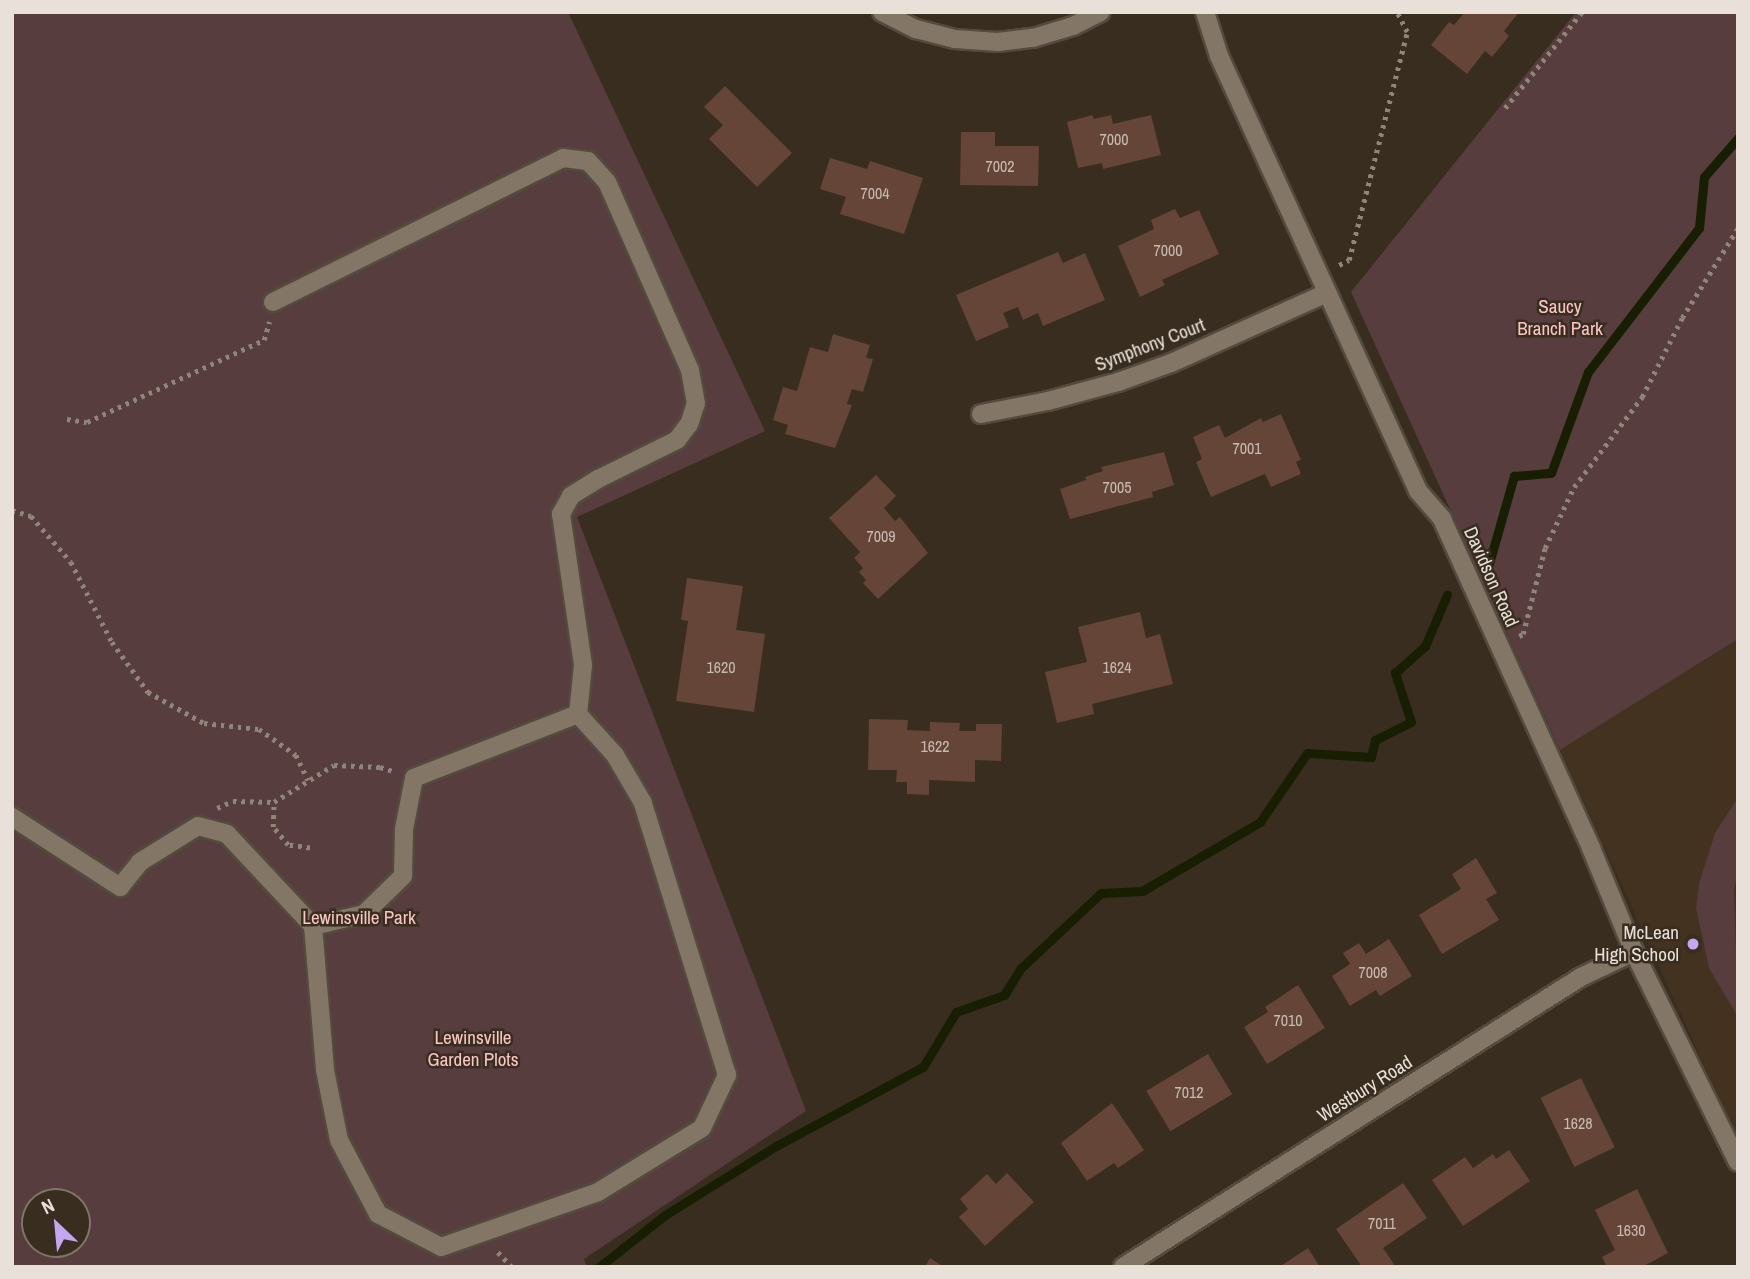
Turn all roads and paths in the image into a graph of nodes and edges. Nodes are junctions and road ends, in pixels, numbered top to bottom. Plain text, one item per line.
1 (882, 12) edge
2 (1101, 12) edge
3 (1205, 12) edge
4 (1397, 12) edge
5 (1581, 12) edge
6 (1505, 108) dead end
7 (1738, 228) edge
8 (1318, 274) junction
9 (1327, 293) junction
10 (273, 302) joint
11 (981, 414) dead end
12 (67, 419) dead end
13 (12, 510) edge
14 (1499, 645) junction
15 (578, 714) junction
16 (414, 778) junction
17 (308, 780) junction
18 (274, 802) junction
19 (12, 817) edge
20 (198, 826) junction
21 (310, 848) dead end
22 (313, 926) junction
23 (1634, 952) junction
24 (1738, 1162) edge
25 (1123, 1267) edge

1 - 2 street
3 - 8 street, Davidson Road
4 - 8 path
5 - 6 path
7 - 14 path
8 - 9 street, Davidson Road
9 - 11 street, Symphony Court
9 - 14 street, Davidson Road
10 - 12 path
10 - 15 street
13 - 17 path
14 - 23 street, Davidson Road
15 - 16 street
15 - 22 street
16 - 17 path
16 - 22 street
17 - 18 path
18 - 20 path
18 - 21 path
19 - 20 street
20 - 22 street
23 - 24 street, Davidson Road
23 - 25 street, Westbury Road

